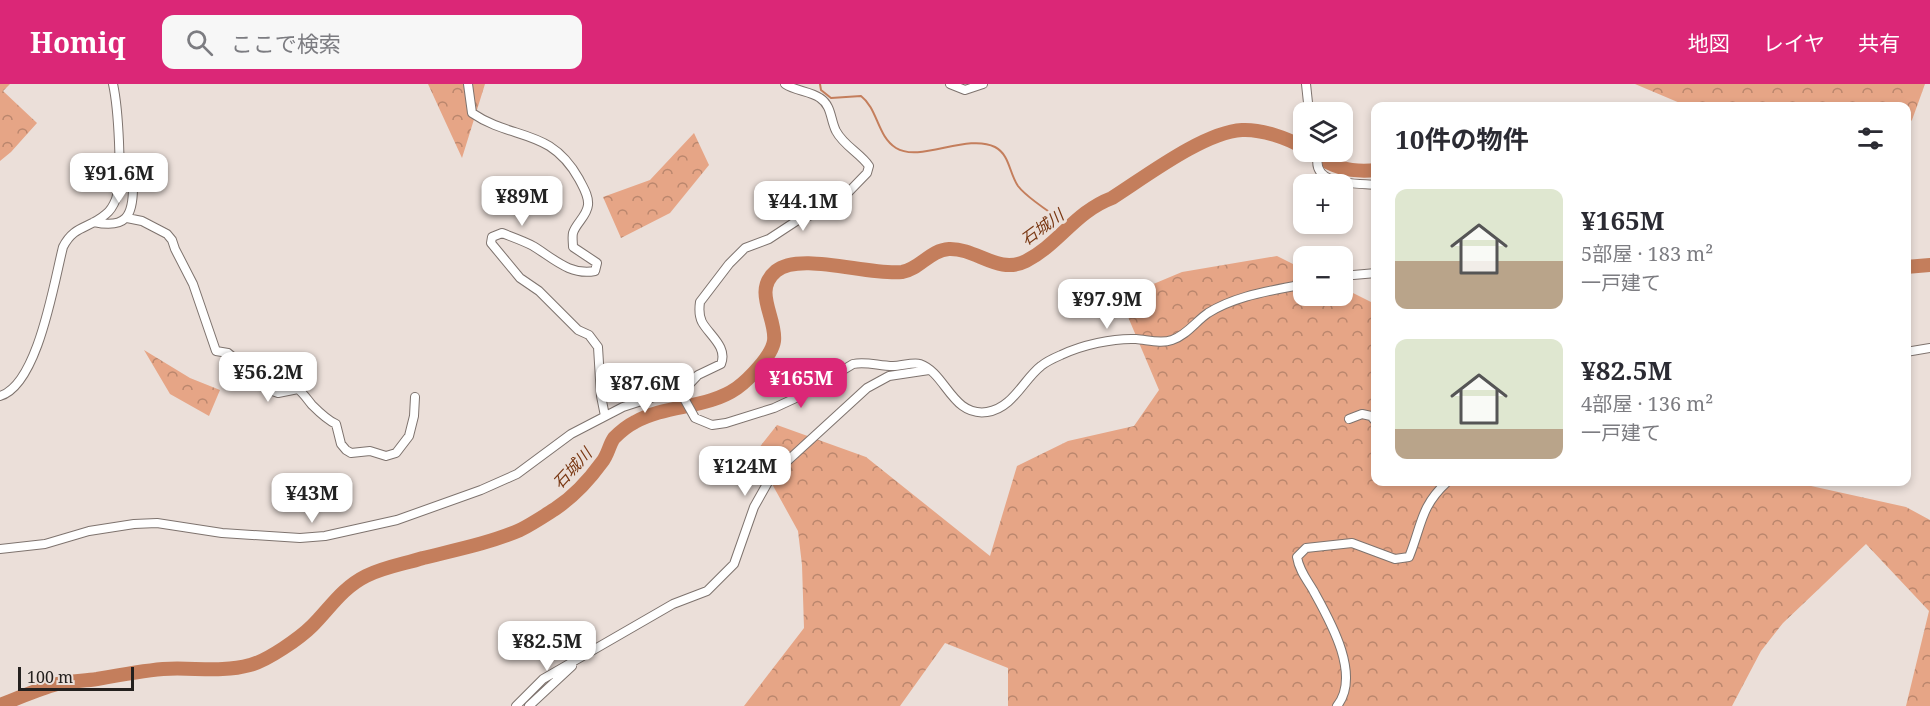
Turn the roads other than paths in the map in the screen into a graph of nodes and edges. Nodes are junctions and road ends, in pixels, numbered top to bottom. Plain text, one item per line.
1 (113, 84) edge
2 (468, 84) edge
3 (785, 84) edge
4 (950, 84) edge
5 (983, 84) edge
6 (1306, 84) edge
7 (1308, 102) edge
8 (1316, 162) edge
9 (119, 172) junction
10 (1371, 185) edge
11 (127, 218) junction
12 (94, 222) junction
13 (1371, 273) edge
14 (1353, 275) edge
15 (1293, 287) edge
16 (1930, 348) edge
17 (1911, 351) edge
18 (929, 370) junction
19 (682, 394) junction
20 (0, 396) edge
21 (415, 397) dead end
22 (605, 416) junction
23 (1371, 416) edge
24 (1349, 419) dead end
25 (1442, 486) edge
26 (0, 549) edge
27 (582, 657) junction
28 (516, 706) edge
29 (529, 706) edge
30 (1338, 706) edge

1 - 9 street
2 - 22 street
3 - 19 street
4 - 5 street
6 - 7 street
8 - 10 street
9 - 11 street
9 - 12 street
11 - 12 street
11 - 21 street
12 - 20 street
13 - 14 street
15 - 18 street
16 - 17 street
18 - 19 street
18 - 27 street
19 - 22 street
22 - 26 street
23 - 24 street
25 - 30 street
27 - 28 street
27 - 29 street

